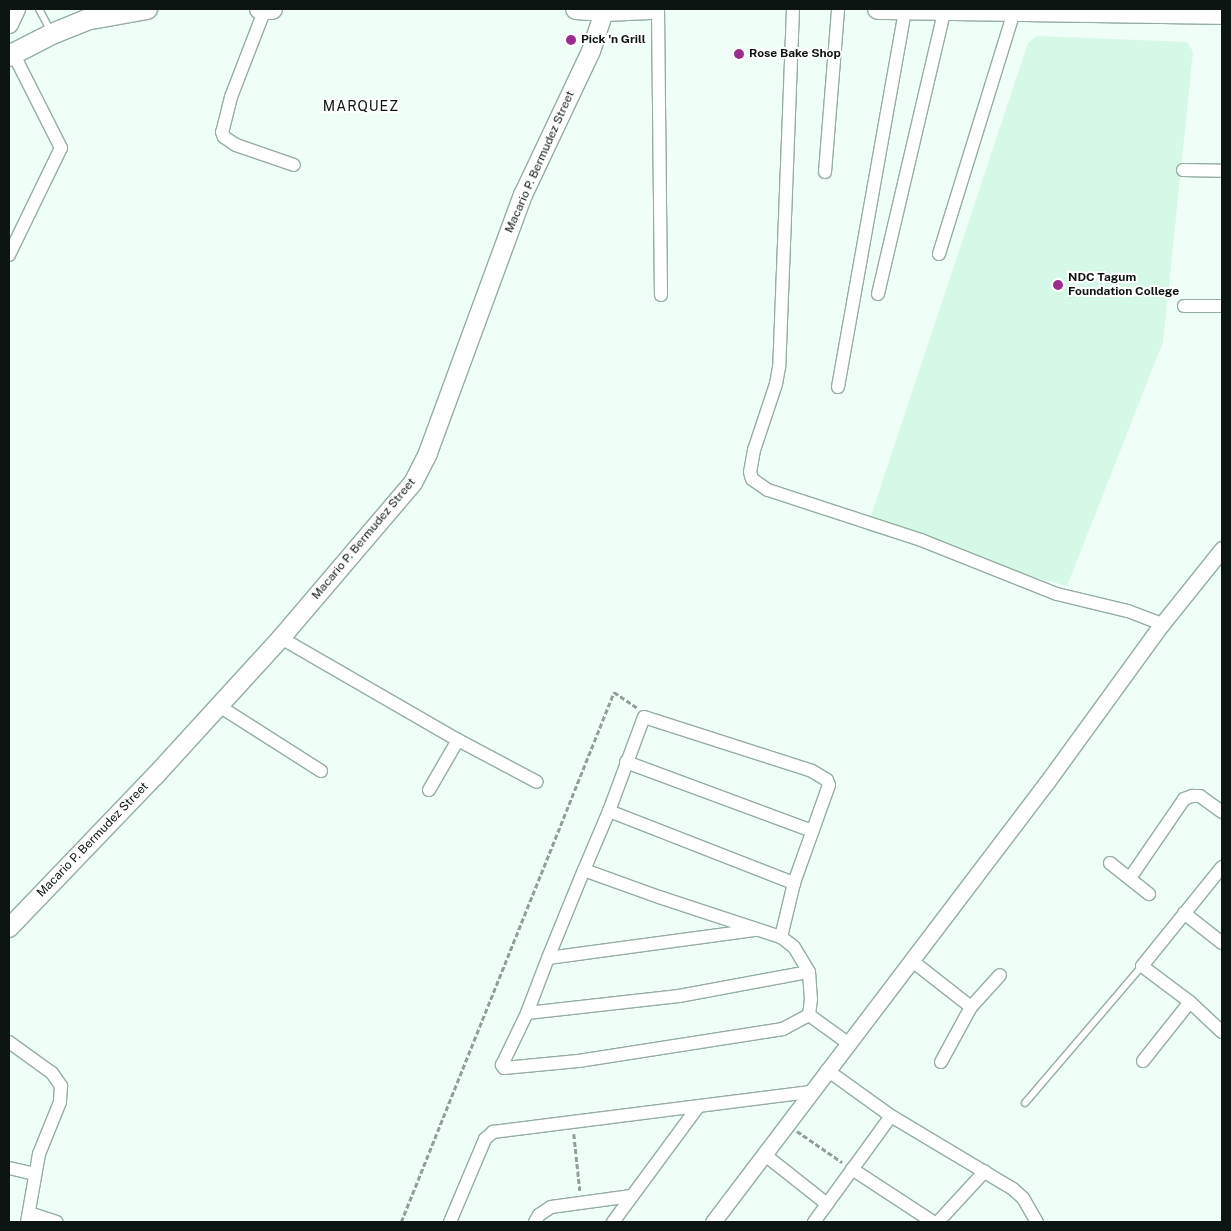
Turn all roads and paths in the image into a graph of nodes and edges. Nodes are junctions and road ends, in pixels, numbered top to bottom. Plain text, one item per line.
1 (16, 9) edge
2 (39, 9) edge
3 (147, 9) edge
4 (260, 9) edge
5 (265, 9) edge
6 (272, 9) edge
7 (576, 9) edge
8 (650, 9) edge
9 (658, 9) edge
10 (794, 9) edge
11 (838, 9) edge
12 (878, 9) edge
13 (945, 9) edge
14 (125, 10) edge
15 (605, 10) edge
16 (905, 10) edge
17 (1114, 11) edge
18 (1014, 12) junction
19 (1222, 14) edge
20 (9, 24) edge
21 (52, 34) junction
22 (10, 51) edge
23 (294, 165) dead end
24 (1184, 170) dead end
25 (1222, 171) edge
26 (825, 172) dead end
27 (939, 254) dead end
28 (9, 255) edge
29 (878, 294) dead end
30 (661, 295) dead end
31 (1184, 306) dead end
32 (1222, 306) edge
33 (838, 387) dead end
34 (1222, 549) edge
35 (1162, 624) junction
36 (281, 638) junction
37 (219, 706) junction
38 (644, 717) junction
39 (458, 740) junction
40 (626, 762) junction
41 (321, 771) dead end
42 (536, 782) dead end
43 (429, 790) dead end
44 (609, 812) junction
45 (1222, 812) edge
46 (813, 831) junction
47 (1110, 863) dead end
48 (1222, 867) edge
49 (584, 870) junction
50 (1130, 878) junction
51 (794, 883) junction
52 (1149, 894) dead end
53 (1184, 913) junction
54 (9, 928) edge
55 (761, 929) junction
56 (781, 937) junction
57 (1222, 943) edge
58 (548, 958) junction
59 (911, 960) junction
60 (1142, 966) junction
61 (809, 972) junction
62 (1000, 974) dead end
63 (1190, 1002) junction
64 (971, 1007) junction
65 (527, 1013) junction
66 (809, 1015) junction
67 (1222, 1032) edge
68 (9, 1042) edge
69 (848, 1043) junction
70 (1143, 1061) dead end
71 (941, 1062) dead end
72 (827, 1070) junction
73 (810, 1092) junction
74 (1025, 1103) dead end
75 (697, 1108) junction
76 (891, 1116) junction
77 (573, 1123) junction
78 (788, 1125) junction
79 (765, 1155) junction
80 (9, 1168) edge
81 (852, 1169) junction
82 (985, 1171) junction
83 (34, 1174) junction
84 (631, 1196) junction
85 (581, 1202) junction
86 (827, 1204) junction
87 (28, 1218) edge
88 (57, 1222) edge
89 (401, 1222) edge
90 (450, 1222) edge
91 (535, 1222) edge
92 (612, 1222) edge
93 (713, 1222) edge
94 (814, 1222) edge
95 (933, 1222) edge
96 (938, 1222) edge
97 (1037, 1222) edge

1 - 20 main road
2 - 21 lane
3 - 14 highway
4 - 5 highway
5 - 6 highway
5 - 23 street
7 - 15 highway
8 - 15 highway
9 - 30 street
10 - 35 street
11 - 26 street
12 - 16 highway
13 - 16 highway
13 - 18 highway
13 - 29 street
14 - 21 highway
15 - 36 main road, Macario P. Bermudez Street
16 - 33 street
17 - 18 highway
17 - 19 highway
18 - 27 street
21 - 22 highway
22 - 28 street
24 - 25 street
31 - 32 street
34 - 35 street
35 - 59 street
36 - 37 main road, Macario P. Bermudez Street
36 - 39 street
37 - 41 street
37 - 54 main road, Macario P. Bermudez Street
38 - 40 street
38 - 46 street
38 - 89 path
39 - 42 street
39 - 43 street
40 - 44 street
40 - 46 street
44 - 49 street
44 - 51 street
45 - 50 street
46 - 51 street
47 - 50 street
48 - 53 street
49 - 55 street
49 - 58 street
50 - 52 street
51 - 56 street
53 - 57 street
53 - 60 street
55 - 56 street
55 - 58 street
56 - 61 street
58 - 65 street
59 - 64 street
59 - 69 street
60 - 63 street
60 - 74 lane
61 - 65 street
61 - 66 street
62 - 64 street
63 - 67 street
63 - 70 street
64 - 71 street
65 - 66 street
66 - 69 street
68 - 83 street
69 - 72 street
72 - 73 street
72 - 76 street
73 - 75 street
73 - 78 street
75 - 77 street
75 - 84 street
76 - 81 street
76 - 82 street
77 - 85 path
77 - 90 street
78 - 79 street
78 - 81 path
79 - 86 street
79 - 93 street
80 - 83 street
81 - 86 street
81 - 95 street
82 - 96 street
82 - 97 street
83 - 87 street
84 - 85 street
84 - 92 street
85 - 91 street
86 - 94 street
87 - 88 street

